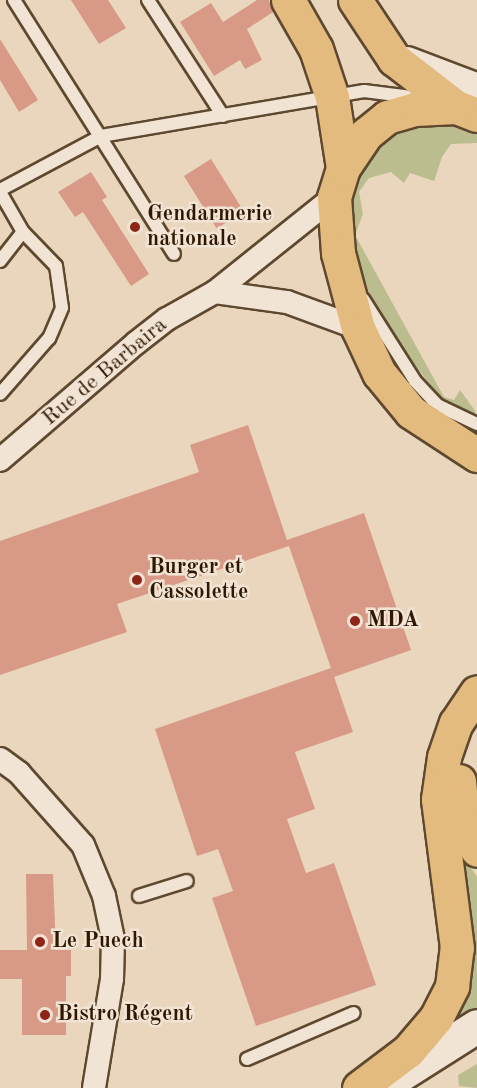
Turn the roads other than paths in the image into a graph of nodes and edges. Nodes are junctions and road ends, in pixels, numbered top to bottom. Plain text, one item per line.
1 (14, 0) edge
2 (148, 0) edge
3 (288, 0) edge
4 (355, 0) edge
5 (332, 97) junction
6 (470, 104) edge
7 (223, 116) junction
8 (101, 136) junction
9 (338, 182) junction
10 (0, 191) edge
11 (23, 232) junction
12 (338, 253) junction
13 (174, 254) dead end
14 (0, 261) edge
15 (215, 292) junction
16 (358, 328) junction
17 (0, 394) edge
18 (477, 424) edge
19 (440, 434) junction
20 (4, 450) edge
21 (477, 455) edge
22 (477, 480) edge
23 (477, 692) edge
24 (477, 723) edge
25 (0, 759) edge
26 (477, 850) edge
27 (187, 881) dead end
28 (139, 896) dead end
29 (354, 1013) dead end
30 (477, 1026) edge
31 (477, 1046) edge
32 (247, 1059) dead end
33 (98, 1083) edge
34 (359, 1088) edge
35 (378, 1088) edge
36 (410, 1088) edge

1 - 8 lane
2 - 7 lane
3 - 5 main road
4 - 6 main road
5 - 6 lane
5 - 7 lane
5 - 9 main road
6 - 9 main road
7 - 8 lane
8 - 10 lane
8 - 13 lane
9 - 12 main road
9 - 15 street, Rue de Barbaira
10 - 11 lane
11 - 14 lane
11 - 17 lane
12 - 16 main road
12 - 18 lane
15 - 16 street
15 - 20 street, Rue de Barbaira
16 - 19 main road
19 - 21 main road
19 - 22 main road
23 - 34 main road
24 - 26 main road
25 - 33 street
27 - 28 lane
29 - 32 lane
30 - 35 main road
31 - 36 main road

